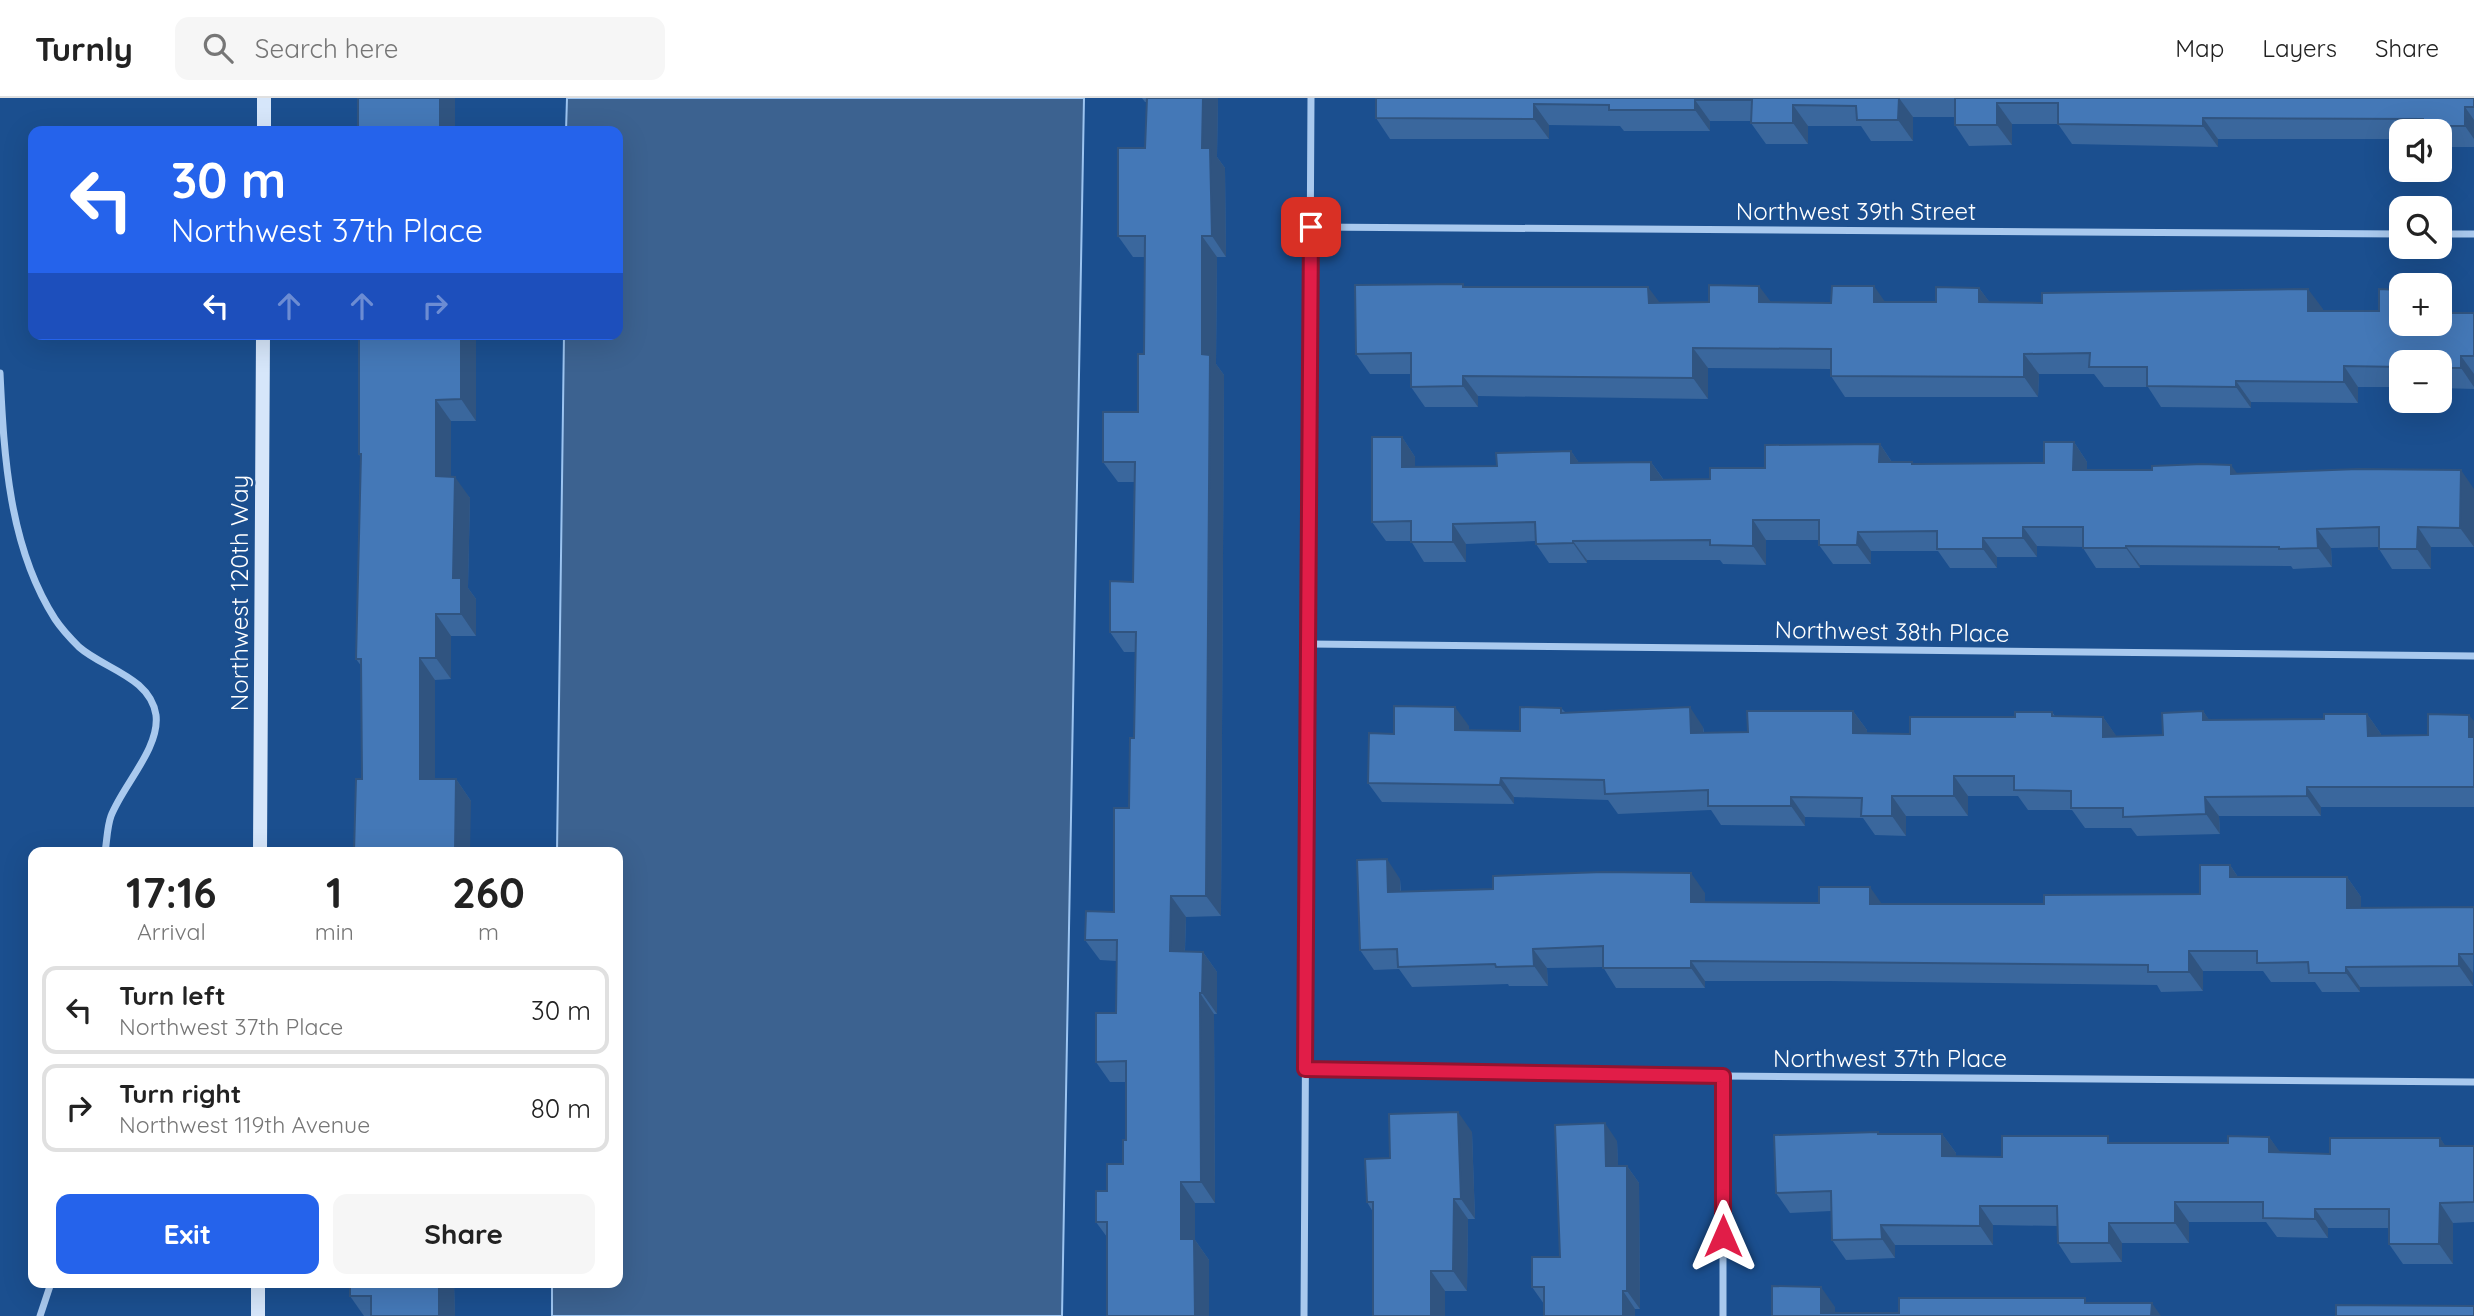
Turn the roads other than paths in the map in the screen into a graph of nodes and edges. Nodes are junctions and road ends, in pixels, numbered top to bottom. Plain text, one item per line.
1 (264, 98) edge
2 (1311, 98) edge
3 (264, 126) edge
4 (1311, 227) junction
5 (2389, 234) edge
6 (2452, 234) edge
7 (2474, 234) edge
8 (263, 340) edge
9 (0, 373) edge
10 (1309, 644) junction
11 (2474, 656) edge
12 (106, 847) edge
13 (260, 847) edge
14 (1305, 1069) junction
15 (1723, 1076) junction
16 (2474, 1082) edge
17 (49, 1288) edge
18 (258, 1288) edge
19 (40, 1316) edge
20 (258, 1316) edge
21 (1304, 1316) edge
22 (1723, 1316) edge

1 - 3 street
2 - 4 street
4 - 5 street, Northwest 39th Street
4 - 10 street
6 - 7 street
8 - 13 street, Northwest 120th Way
9 - 12 street
10 - 11 street, Northwest 38th Place
10 - 14 street
14 - 15 street, Northwest 37th Place
14 - 21 street
15 - 16 street, Northwest 37th Place
15 - 22 street
17 - 19 street
18 - 20 street

